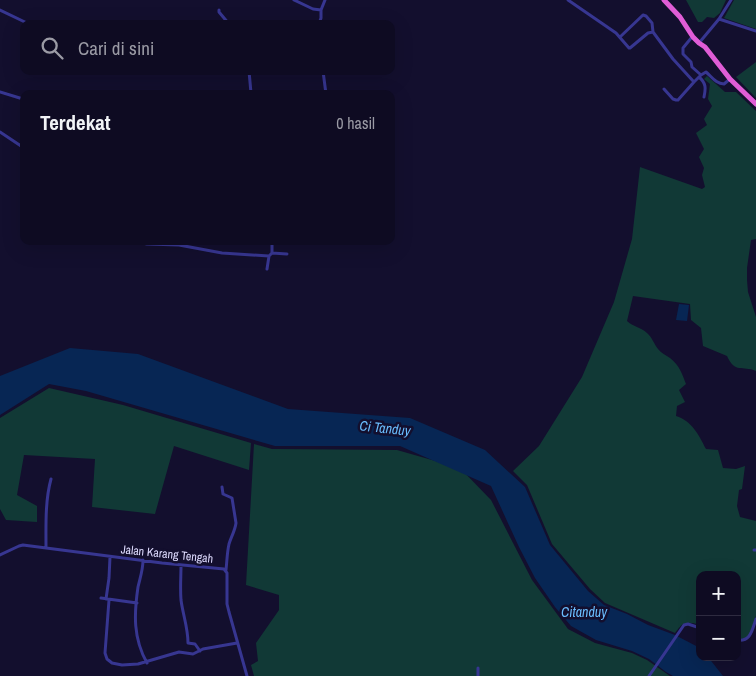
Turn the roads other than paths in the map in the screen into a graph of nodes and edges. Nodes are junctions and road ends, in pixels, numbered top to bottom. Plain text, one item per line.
1 (294, 0) edge
2 (325, 0) edge
3 (568, 0) edge
4 (664, 0) edge
5 (731, 0) edge
6 (0, 10) edge
7 (219, 10) dead end
8 (321, 10) junction
9 (21, 20) edge
10 (226, 20) edge
11 (320, 20) edge
12 (719, 20) junction
13 (756, 31) edge
14 (653, 32) junction
15 (620, 37) junction
16 (693, 37) junction
17 (699, 43) junction
18 (249, 75) edge
19 (324, 75) edge
20 (700, 76) junction
21 (730, 79) junction
22 (694, 82) junction
23 (664, 89) dead end
24 (251, 90) edge
25 (325, 90) edge
26 (0, 92) edge
27 (704, 97) dead end
28 (20, 98) edge
29 (756, 104) edge
30 (0, 132) edge
31 (20, 145) edge
32 (179, 245) edge
33 (271, 245) edge
34 (287, 254) dead end
35 (270, 255) junction
36 (267, 268) dead end
37 (51, 479) dead end
38 (222, 487) dead end
39 (46, 548) junction
40 (0, 555) edge
41 (110, 557) junction
42 (143, 560) junction
43 (181, 565) junction
44 (226, 571) junction
45 (105, 599) junction
46 (137, 603) junction
47 (756, 620) edge
48 (696, 627) edge
49 (741, 641) edge
50 (237, 643) junction
51 (200, 651) junction
52 (147, 662) junction
53 (478, 668) dead end
54 (650, 674) edge
55 (247, 676) edge
56 (478, 676) edge

1 - 8 street
2 - 8 street
3 - 15 street
4 - 16 highway
5 - 12 street
6 - 9 street
7 - 10 street
8 - 11 street
12 - 13 street
12 - 17 street
14 - 15 street
14 - 15 street
14 - 22 street
16 - 17 highway
16 - 20 street
17 - 21 highway
18 - 24 street
19 - 25 street
20 - 21 street
20 - 22 street
20 - 27 street
21 - 29 highway
22 - 23 street
26 - 28 street
30 - 31 street
32 - 35 street
33 - 35 street
34 - 35 street
35 - 36 street
37 - 39 street
38 - 44 street
39 - 40 street, Jalan Karang Tengah
39 - 41 street, Jalan Karang Tengah
41 - 42 street, Jalan Karang Tengah
41 - 45 street
42 - 43 street, Jalan Karang Tengah
42 - 46 street
43 - 44 street, Jalan Karang Tengah
43 - 51 street
44 - 50 street, Jalan Karang Tengah
45 - 46 street
45 - 52 street
46 - 52 street
47 - 49 street
48 - 54 street
50 - 51 street
50 - 55 street, Jalan Karang Tengah
51 - 52 street
53 - 56 street

